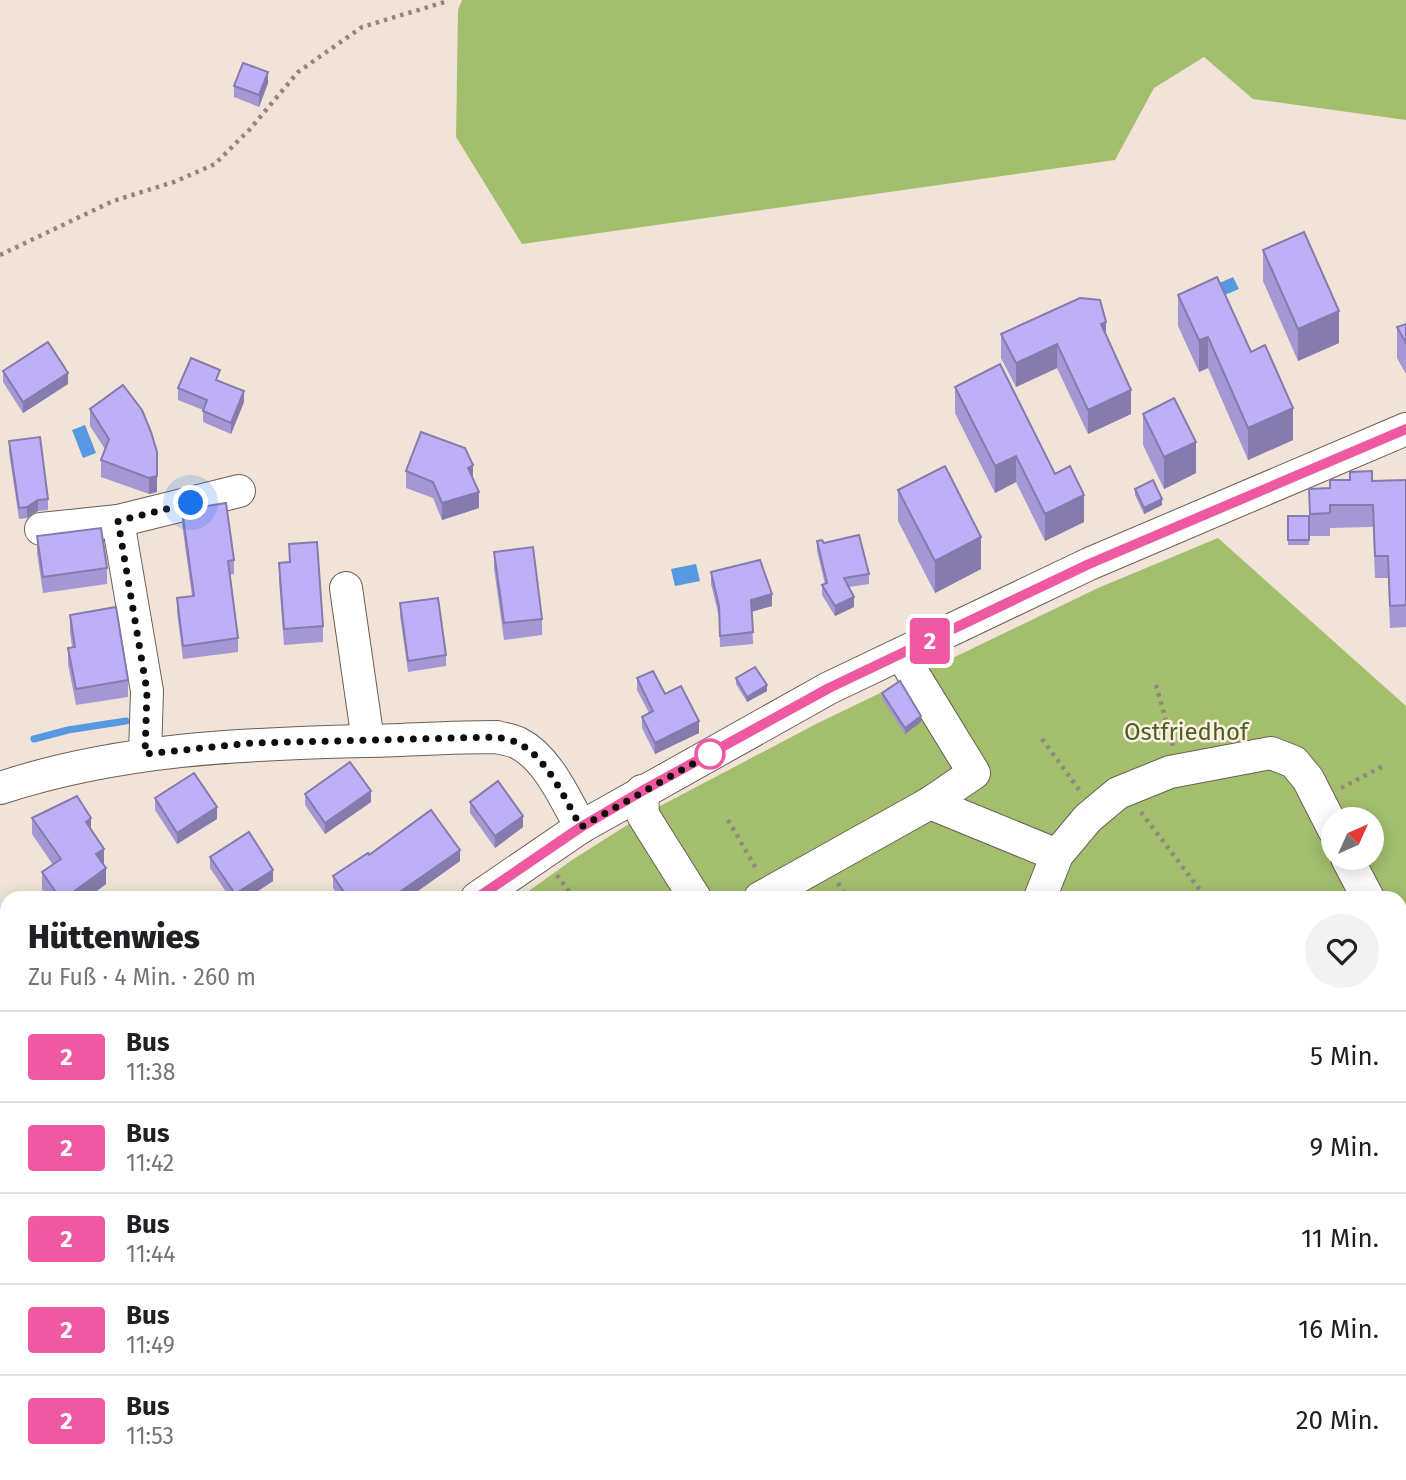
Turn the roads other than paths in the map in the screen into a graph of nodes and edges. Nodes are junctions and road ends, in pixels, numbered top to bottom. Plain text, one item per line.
1 (1406, 429) edge
2 (239, 491) dead end
3 (118, 521) junction
4 (41, 529) dead end
5 (346, 588) dead end
6 (901, 654) junction
7 (368, 741) junction
8 (145, 754) junction
9 (0, 788) edge
10 (642, 791) junction
11 (930, 803) junction
12 (1322, 807) edge
13 (581, 827) junction
14 (1057, 855) junction
15 (1353, 870) edge
16 (487, 891) edge
17 (691, 891) edge
18 (771, 891) edge
19 (1044, 891) edge
20 (1364, 891) edge

1 - 6 street
2 - 3 street
3 - 4 street
3 - 8 street
5 - 7 street
6 - 10 street
6 - 11 street
7 - 8 street
7 - 13 street
8 - 9 street
10 - 13 street
10 - 17 street
11 - 14 street
11 - 18 street
12 - 14 street
13 - 16 street
14 - 19 street
15 - 20 street

